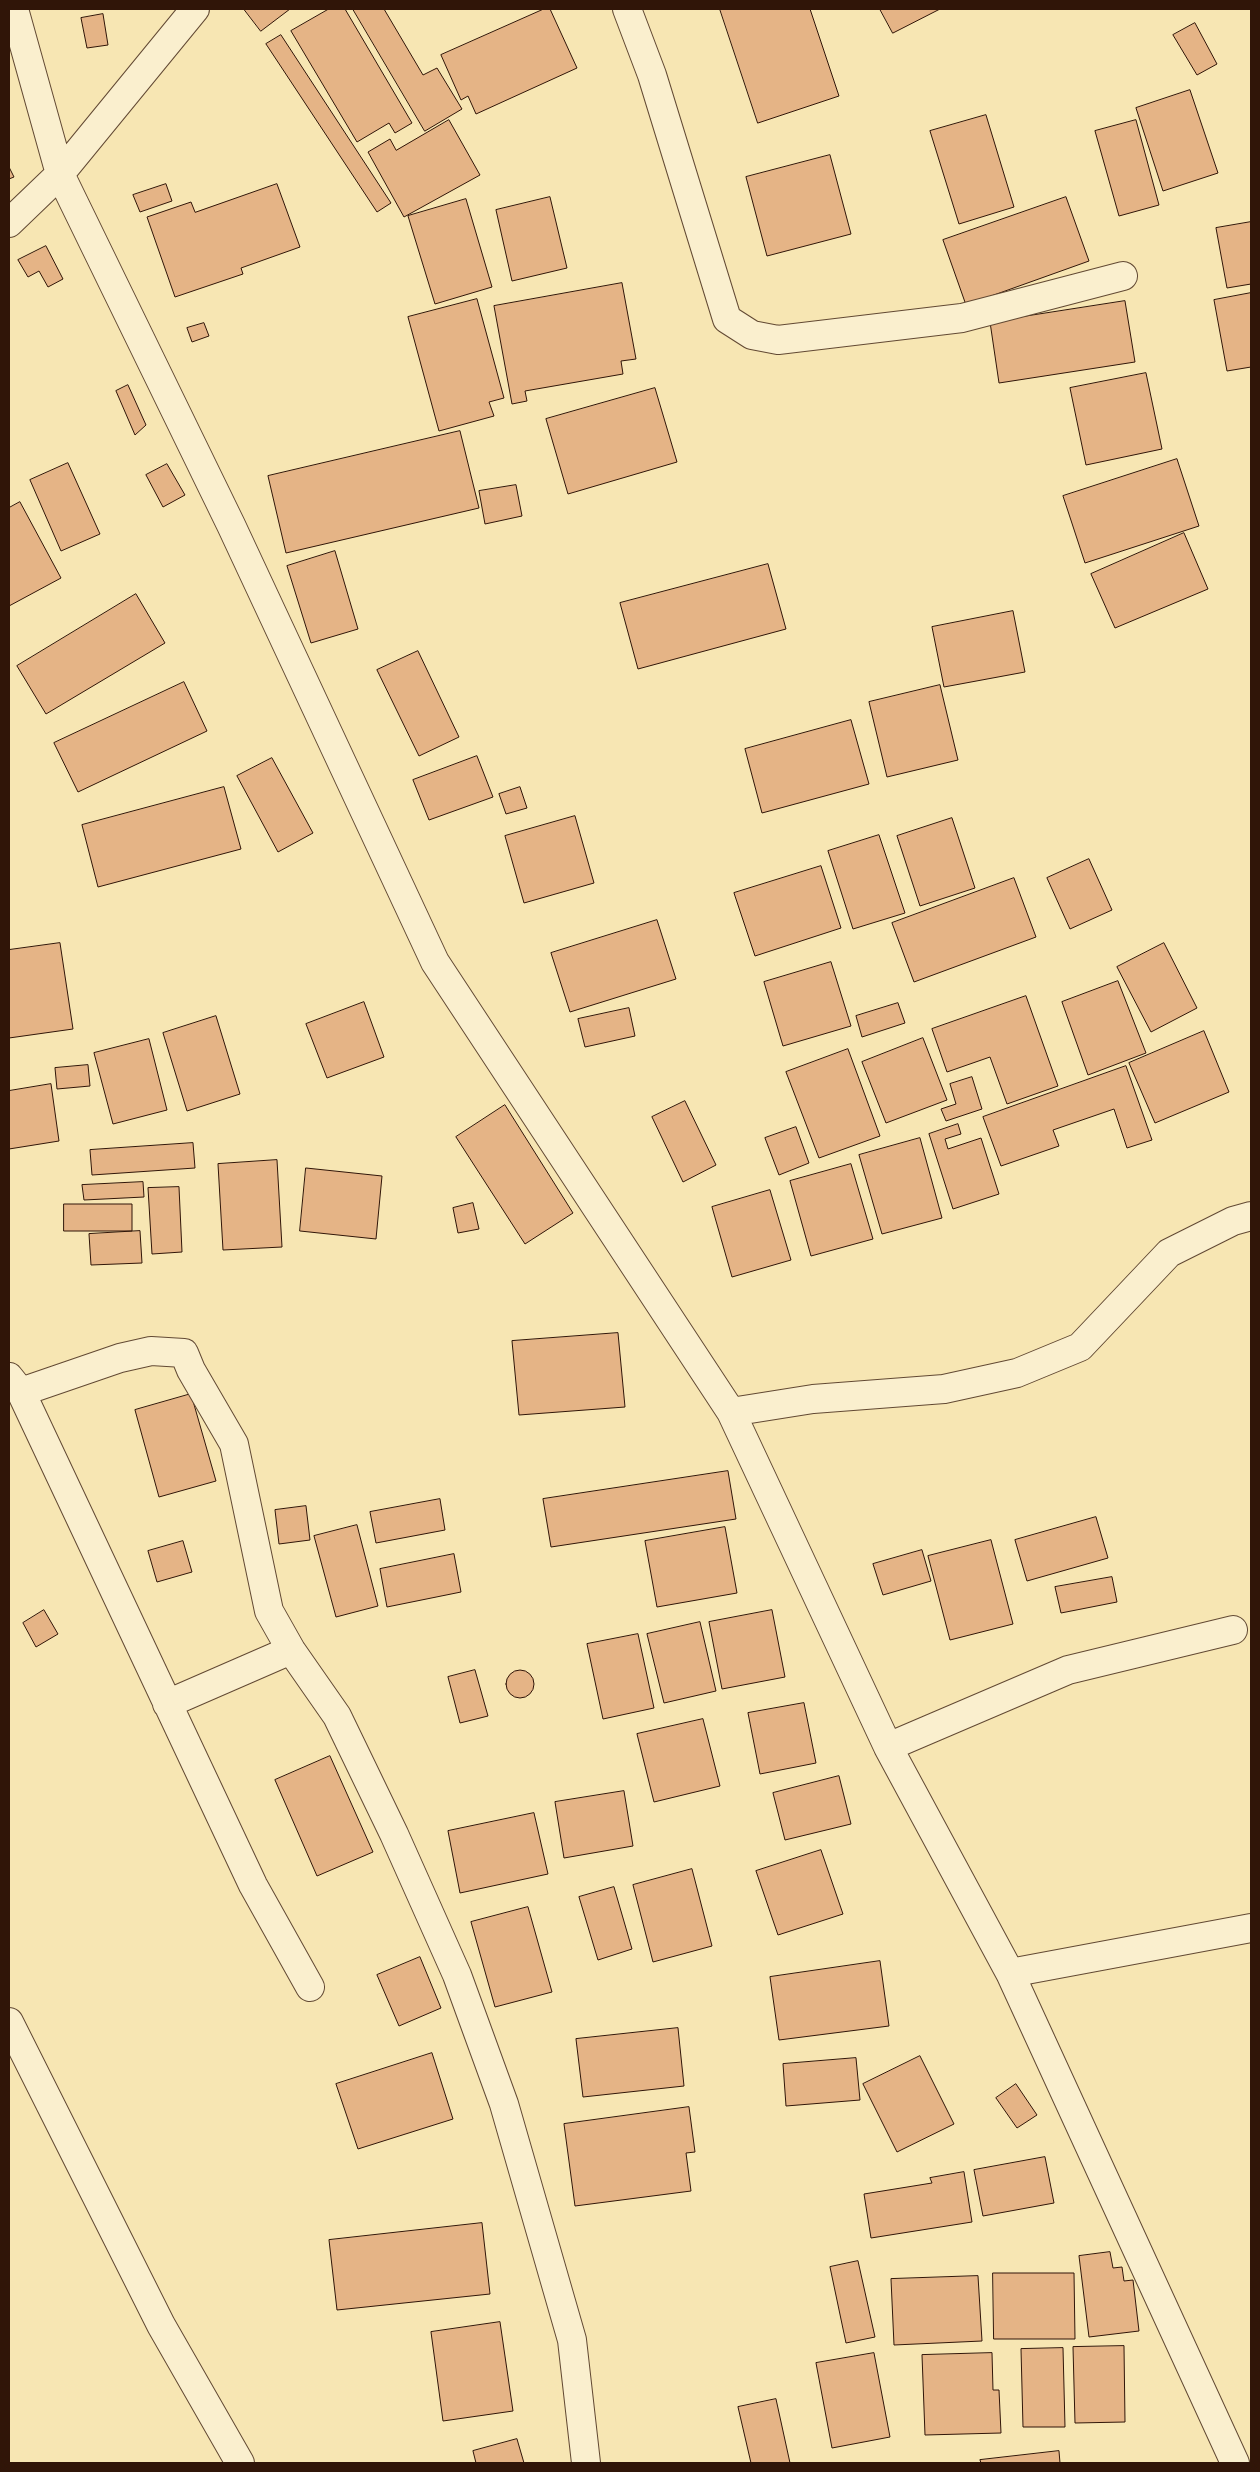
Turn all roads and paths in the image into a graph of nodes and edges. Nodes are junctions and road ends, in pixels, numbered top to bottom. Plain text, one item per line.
1 (14, 9) edge
2 (195, 9) edge
3 (627, 9) edge
4 (60, 174) junction
5 (9, 222) edge
6 (1123, 276) dead end
7 (1251, 1216) edge
8 (15, 1384) edge
9 (731, 1412) junction
10 (1233, 1630) dead end
11 (291, 1650) junction
12 (167, 1704) junction
13 (888, 1747) junction
14 (1251, 1928) edge
15 (1010, 1973) junction
16 (310, 1987) dead end
17 (9, 2022) edge
18 (240, 2463) edge
19 (586, 2463) edge
20 (1235, 2463) edge

1 - 4 street
2 - 4 street
3 - 6 street
4 - 5 street
4 - 9 street
7 - 9 street
8 - 11 street
8 - 12 street
9 - 13 street
10 - 13 street
11 - 12 street
11 - 19 street
12 - 16 street
13 - 15 street
14 - 15 street
15 - 20 street
17 - 18 street

